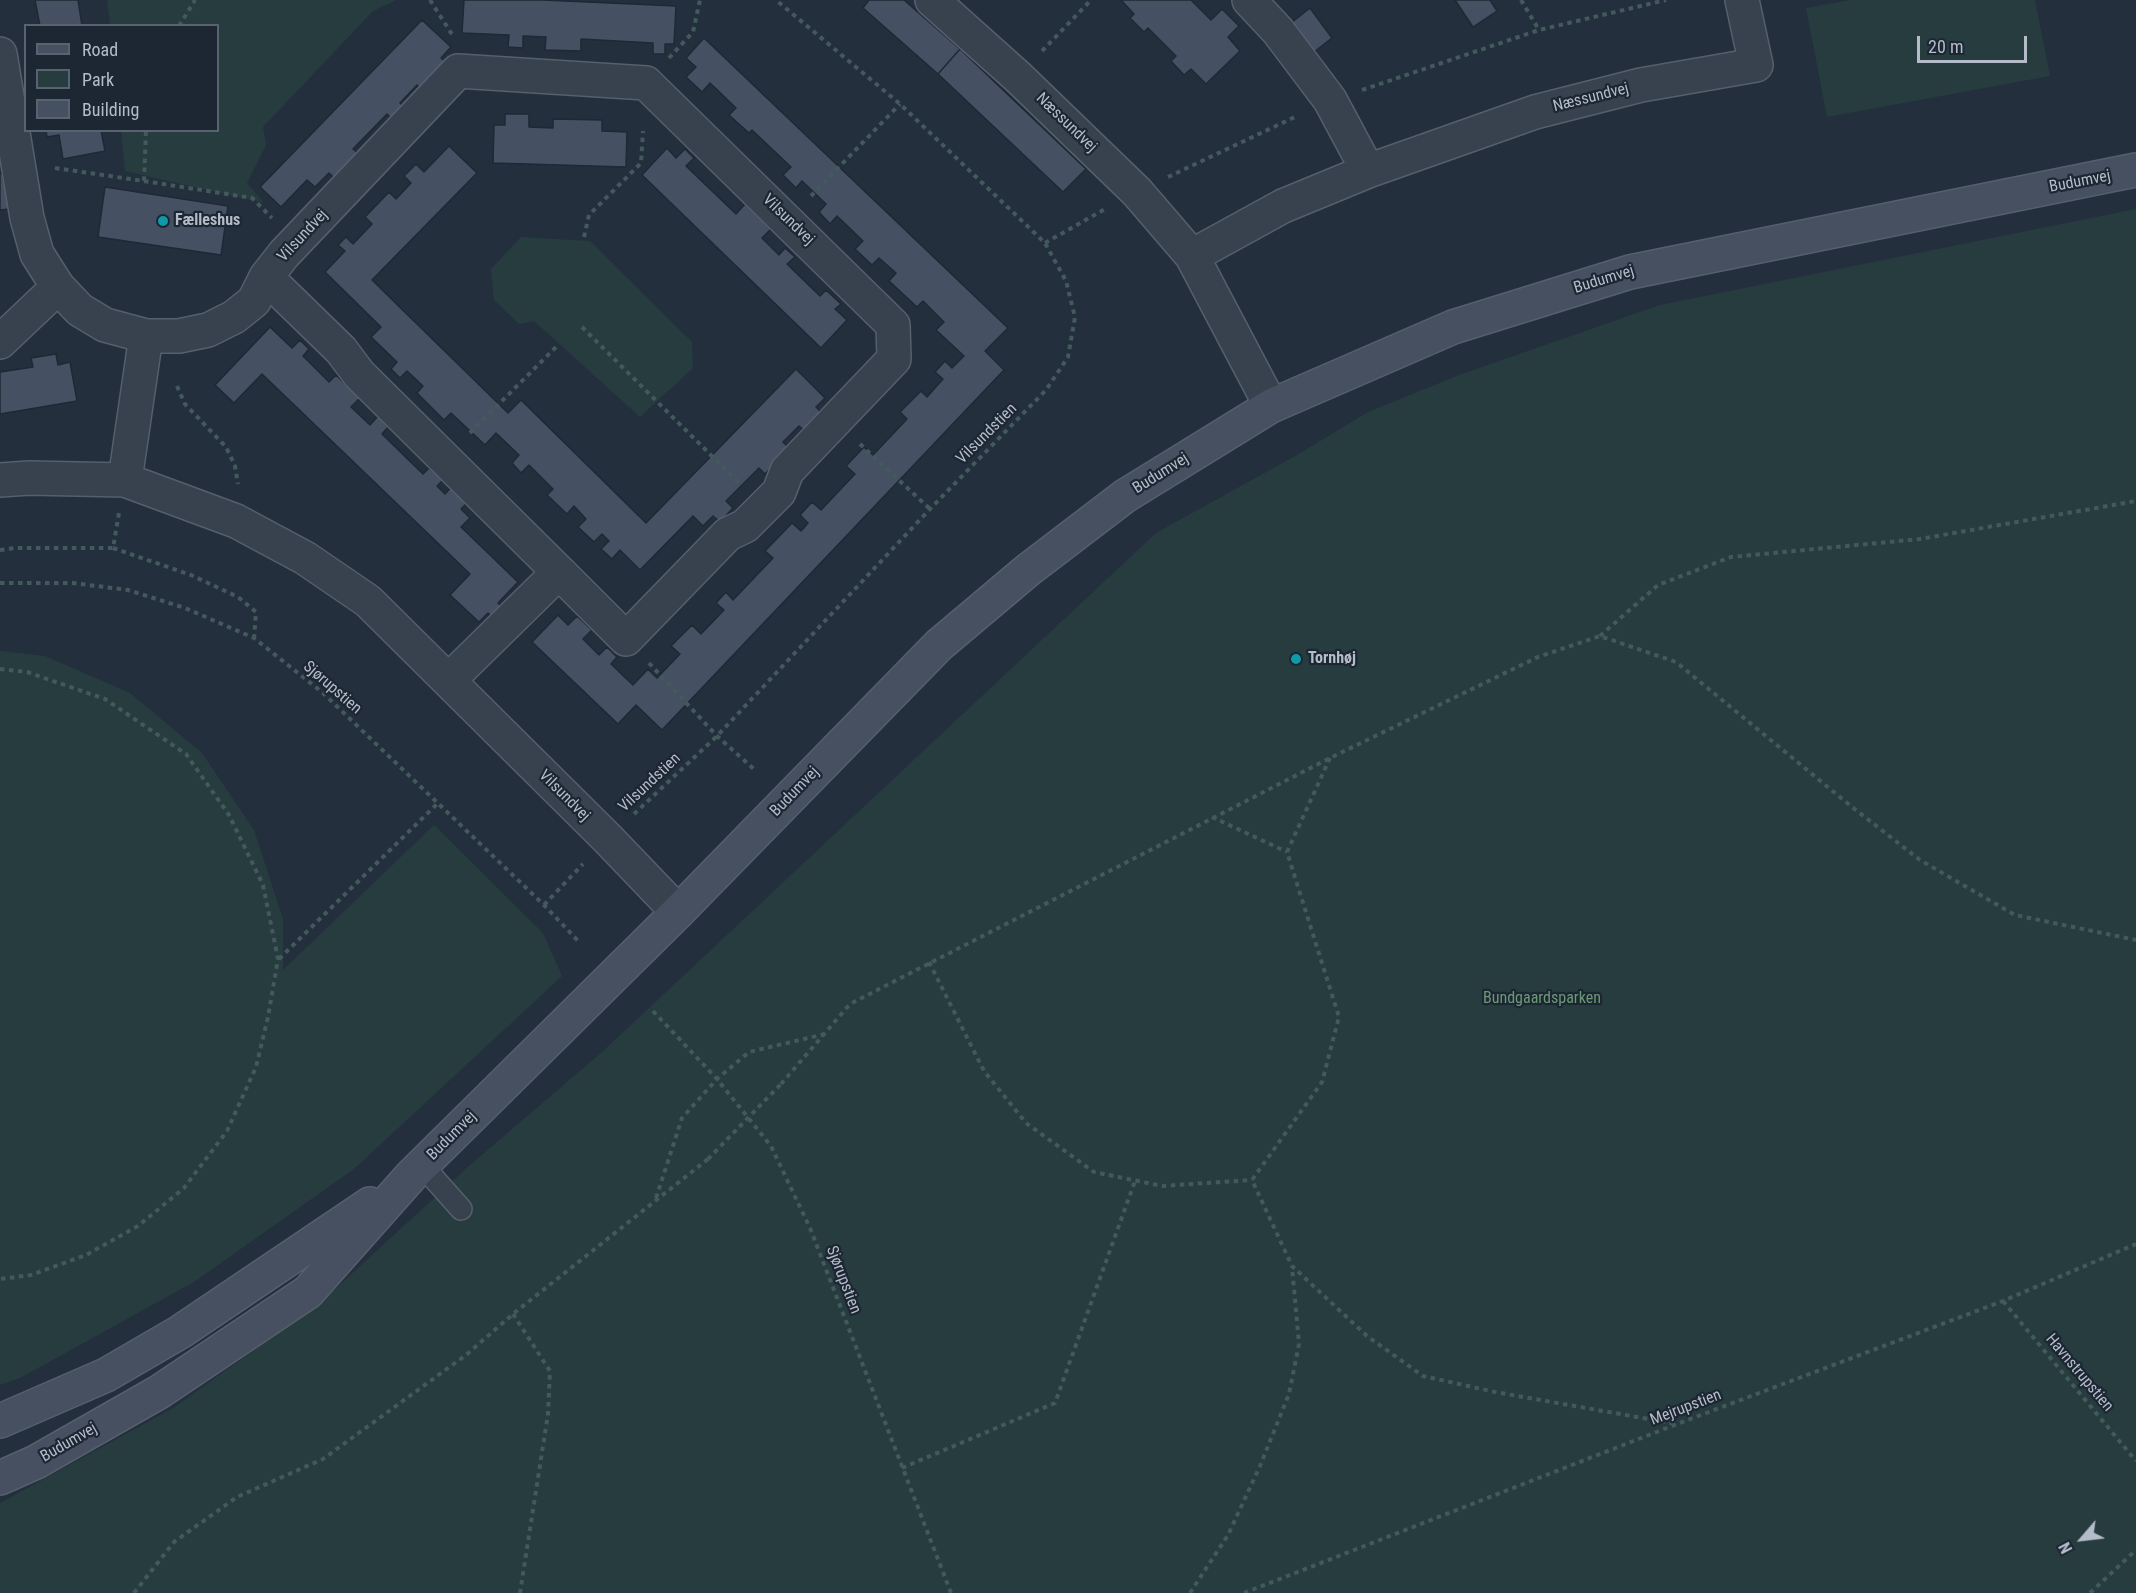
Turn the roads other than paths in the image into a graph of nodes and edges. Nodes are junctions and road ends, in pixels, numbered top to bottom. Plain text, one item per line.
1 (932, 0) edge
2 (1249, 0) edge
3 (1742, 0) edge
4 (0, 54) edge
5 (2136, 170) edge
6 (1368, 171) junction
7 (1192, 256) junction
8 (266, 277) junction
9 (58, 287) junction
10 (146, 336) junction
11 (0, 342) edge
12 (1272, 406) junction
13 (0, 480) edge
14 (125, 480) junction
15 (559, 572) junction
16 (449, 680) junction
17 (678, 912) junction
18 (417, 1171) junction
19 (461, 1209) dead end
20 (0, 1421) edge
21 (0, 1478) edge

1 - 7 street, Næssundvej
2 - 6 street
3 - 6 street, Næssundvej
4 - 9 street, Vilsundvej
5 - 12 street, Budumvej
6 - 7 street, Næssundvej
7 - 12 street, Næssundvej
8 - 10 street, Vilsundvej
8 - 15 street, Vilsundvej
8 - 15 street, Vilsundvej
9 - 10 street, Vilsundvej
9 - 11 street
10 - 14 street
12 - 17 street, Budumvej
13 - 14 street, Vilsundvej
14 - 16 street, Vilsundvej
15 - 16 street
16 - 17 street, Vilsundvej
17 - 18 street, Budumvej
18 - 19 lane
18 - 20 street, Budumvej
18 - 21 street, Budumvej

